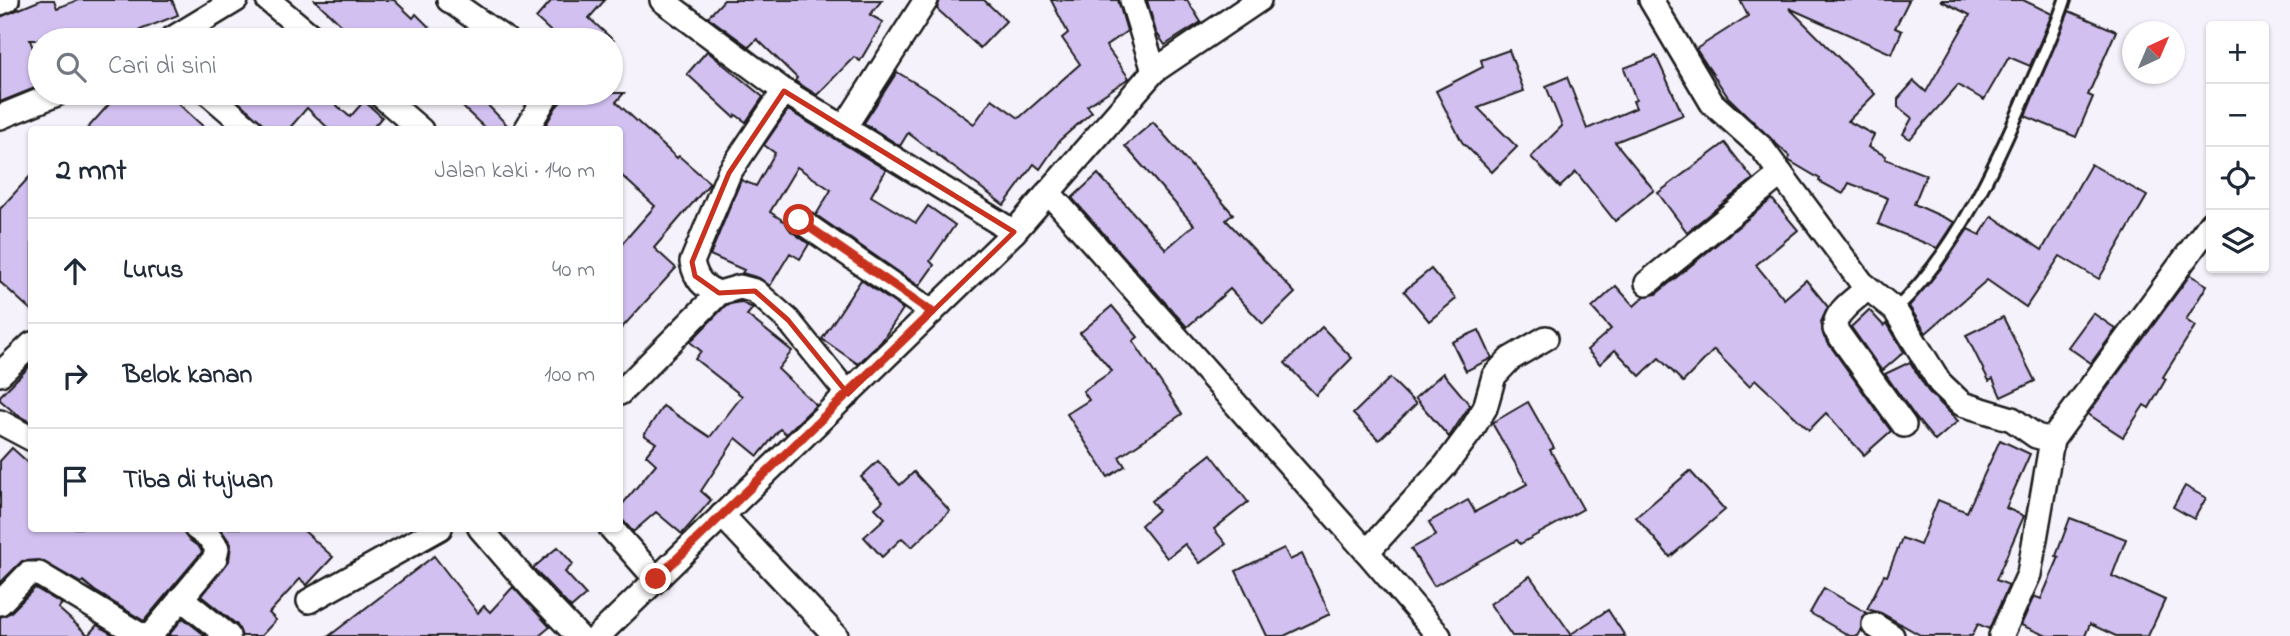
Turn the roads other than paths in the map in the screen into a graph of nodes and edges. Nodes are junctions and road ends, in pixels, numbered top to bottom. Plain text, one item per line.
1 (6, 0) edge
2 (236, 0) edge
3 (268, 0) edge
4 (449, 0) edge
5 (662, 0) edge
6 (926, 0) edge
7 (1132, 0) edge
8 (1259, 0) edge
9 (1651, 0) edge
10 (2064, 0) edge
11 (0, 3) edge
12 (190, 28) edge
13 (302, 28) edge
14 (489, 28) edge
15 (1154, 71) junction
16 (784, 91) junction
17 (30, 105) edge
18 (222, 105) edge
19 (392, 105) edge
20 (541, 105) edge
21 (0, 117) edge
22 (246, 126) edge
23 (416, 126) edge
24 (528, 126) edge
25 (844, 128) junction
26 (1781, 174) junction
27 (1048, 192) junction
28 (799, 220) dead end
29 (2206, 230) edge
30 (1014, 232) junction
31 (1647, 283) dead end
32 (1868, 288) junction
33 (719, 293) junction
34 (1895, 310) junction
35 (932, 312) junction
36 (1546, 338) dead end
37 (28, 348) edge
38 (0, 374) edge
39 (623, 390) edge
40 (848, 394) junction
41 (0, 422) edge
42 (1904, 425) dead end
43 (28, 437) edge
44 (2052, 440) junction
45 (722, 515) junction
46 (202, 532) edge
47 (433, 532) edge
48 (483, 532) edge
49 (615, 532) edge
50 (1367, 552) junction
51 (656, 579) junction
52 (181, 598) junction
53 (309, 601) dead end
54 (0, 603) edge
55 (142, 636) edge
56 (150, 636) edge
57 (228, 636) edge
58 (579, 636) edge
59 (598, 636) edge
60 (836, 636) edge
61 (1438, 636) edge
62 (2001, 636) edge

1 - 11 street
2 - 12 street
3 - 13 street
4 - 14 street
5 - 16 street
6 - 25 street
7 - 15 street
8 - 15 street
9 - 26 street
10 - 34 lane
15 - 27 street
16 - 25 street
16 - 33 street
17 - 21 street
18 - 22 street
19 - 23 street
20 - 24 street
25 - 30 street
26 - 31 street
26 - 32 street
27 - 30 street
27 - 50 street
28 - 35 street
29 - 44 street
30 - 35 street
32 - 34 street
32 - 42 street
33 - 39 street
33 - 40 street
34 - 44 street
35 - 40 street
36 - 50 street
37 - 38 street
40 - 45 street
41 - 43 street
44 - 62 street
45 - 51 street
45 - 60 street
46 - 52 street
47 - 53 street
48 - 58 street
49 - 51 street
50 - 61 street
51 - 59 street
52 - 56 street
52 - 57 street
54 - 55 street

